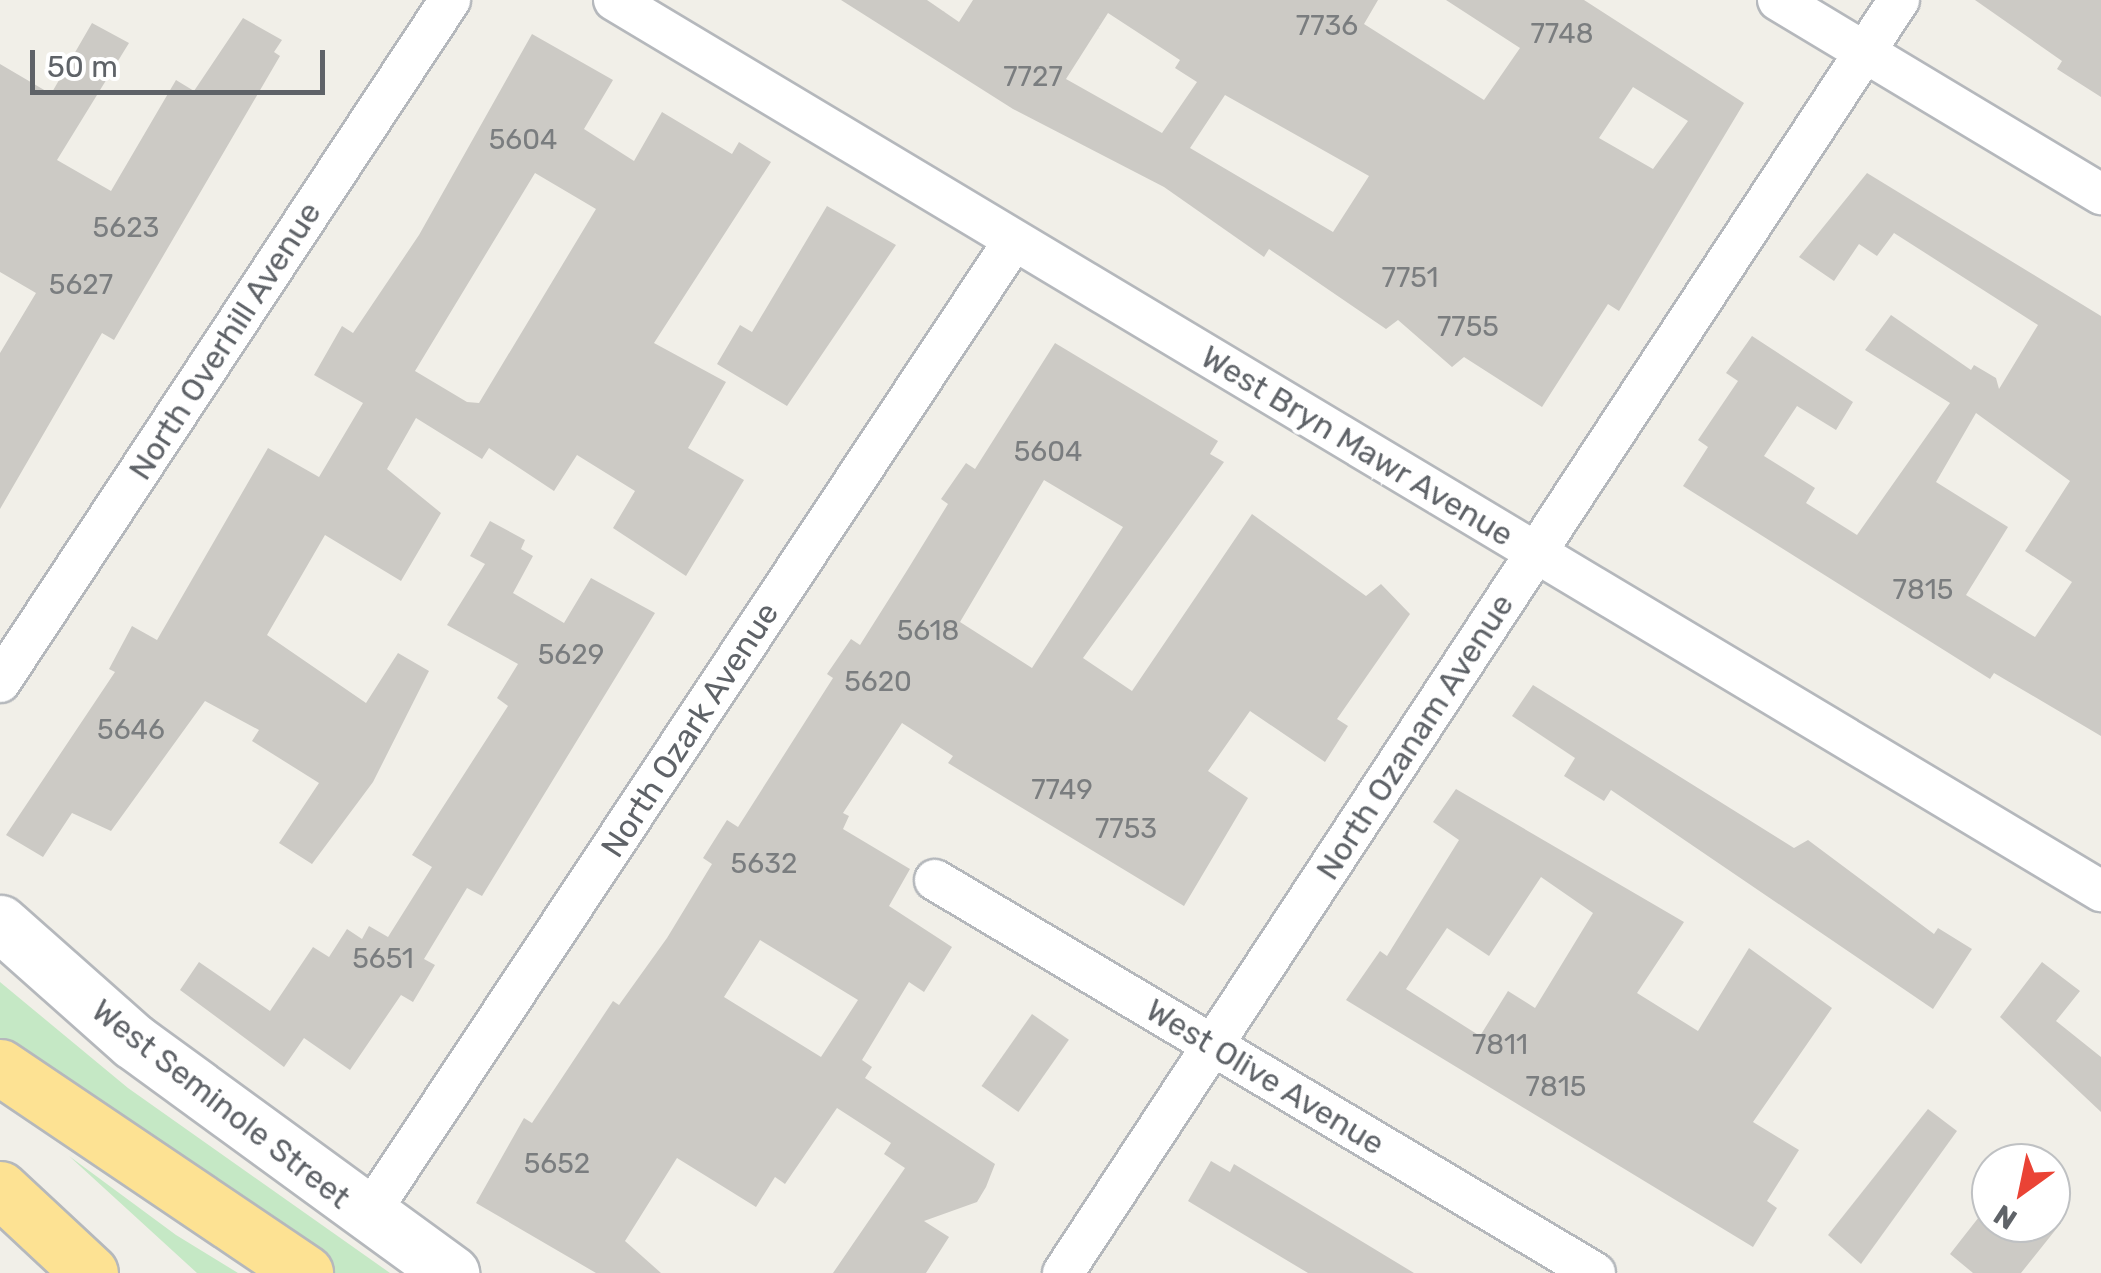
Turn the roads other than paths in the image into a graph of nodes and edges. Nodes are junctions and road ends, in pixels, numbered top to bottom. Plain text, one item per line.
1 (450, 0) edge
2 (614, 0) edge
3 (1778, 0) edge
4 (1899, 0) edge
5 (1865, 52) junction
6 (2101, 194) edge
7 (1013, 242) junction
8 (1536, 552) junction
9 (0, 682) edge
10 (935, 880) dead end
11 (2101, 891) edge
12 (0, 924) edge
13 (1212, 1046) junction
14 (0, 1067) edge
15 (0, 1189) edge
16 (366, 1218) junction
17 (90, 1273) edge
18 (305, 1273) edge
19 (451, 1273) edge
20 (1064, 1273) edge
21 (1595, 1273) edge

1 - 9 street, North Overhill Avenue
2 - 7 street, West Bryn Mawr Avenue
3 - 5 street
4 - 5 street, North Ozanam Avenue
5 - 6 street
5 - 8 street, North Ozanam Avenue
7 - 8 street, West Bryn Mawr Avenue
7 - 16 street, North Ozark Avenue
8 - 11 street, West Bryn Mawr Avenue
8 - 13 street, North Ozanam Avenue
10 - 13 street, West Olive Avenue
12 - 16 street, West Seminole Street
13 - 20 street, North Ozanam Avenue
13 - 21 street, West Olive Avenue
14 - 18 highway
15 - 17 highway
16 - 19 street, West Seminole Street

